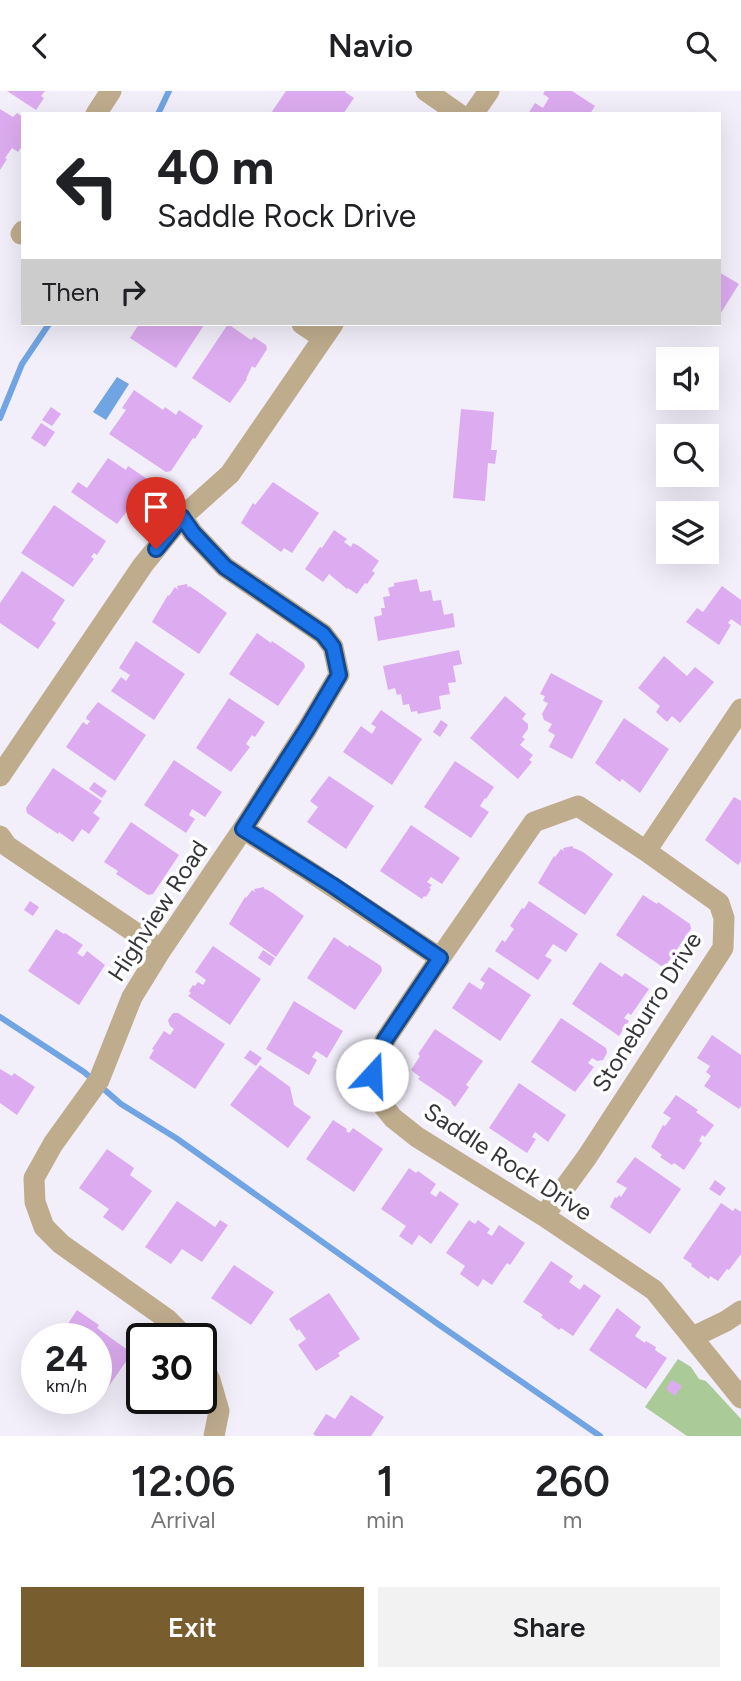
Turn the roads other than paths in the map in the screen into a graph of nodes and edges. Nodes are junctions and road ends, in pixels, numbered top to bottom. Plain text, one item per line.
1 (111, 91) edge
2 (426, 91) edge
3 (489, 91) edge
4 (97, 112) edge
5 (456, 112) edge
6 (474, 112) edge
7 (309, 326) edge
8 (328, 331) edge
9 (182, 517) junction
10 (741, 709) edge
11 (0, 776) edge
12 (243, 829) junction
13 (0, 836) edge
14 (646, 852) junction
15 (161, 950) junction
16 (440, 958) junction
17 (544, 1216) junction
18 (741, 1311) edge
19 (171, 1323) edge
20 (693, 1337) junction
21 (741, 1398) edge
22 (217, 1404) edge
23 (214, 1436) edge

1 - 4 street
2 - 5 street
3 - 6 street
7 - 8 street
8 - 9 street
9 - 11 street
9 - 12 street, Highview Road
10 - 14 street
12 - 15 street, Highview Road
12 - 16 street
13 - 15 street
14 - 16 street, Stoneburro Drive
14 - 17 street, Stoneburro Drive
15 - 19 street, Highview Road
16 - 17 street, Saddle Rock Drive
17 - 20 street, Saddle Rock Drive
18 - 20 street
20 - 21 street, Saddle Rock Drive
22 - 23 street

